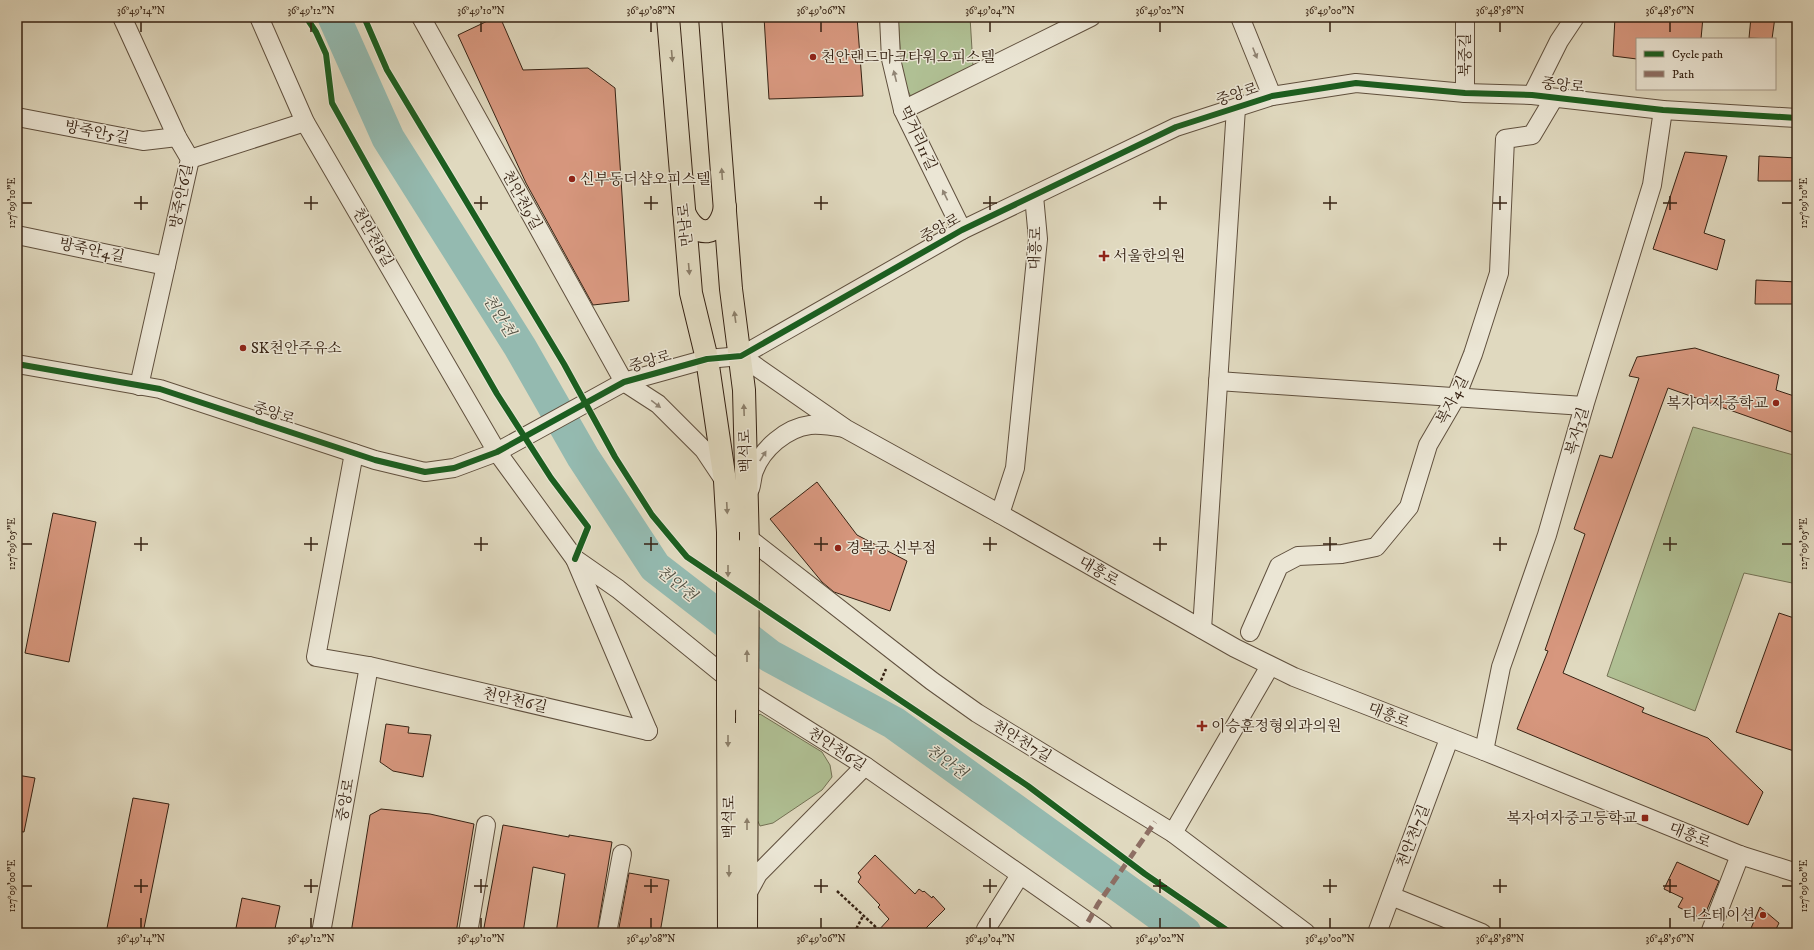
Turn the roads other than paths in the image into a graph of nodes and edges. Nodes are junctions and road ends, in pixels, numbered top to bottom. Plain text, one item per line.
1 (121, 17) edge
2 (259, 17) edge
3 (421, 17) edge
4 (668, 17) edge
5 (710, 17) edge
6 (889, 17) edge
7 (1091, 17) edge
8 (1240, 17) edge
9 (1465, 17) edge
10 (1575, 17) edge
11 (1465, 93) junction
12 (1532, 95) junction
13 (1272, 96) junction
14 (1554, 98) junction
15 (1236, 108) junction
16 (903, 110) junction
17 (1663, 110) junction
18 (17, 117) edge
19 (1797, 118) edge
20 (306, 122) junction
21 (177, 137) junction
22 (190, 159) junction
23 (1034, 196) junction
24 (725, 207) junction
25 (684, 212) junction
26 (962, 230) junction
27 (17, 235) edge
28 (166, 266) junction
29 (740, 356) junction
30 (707, 359) junction
31 (17, 364) edge
32 (1218, 381) junction
33 (624, 382) junction
34 (140, 386) junction
35 (1456, 397) junction
36 (1584, 406) junction
37 (846, 429) junction
38 (497, 452) junction
39 (354, 453) junction
40 (725, 481) junction
41 (747, 506) junction
42 (1000, 514) junction
43 (741, 539) junction
44 (575, 559) junction
45 (1202, 629) junction
46 (1250, 632) dead end
47 (369, 666) junction
48 (1270, 666) junction
49 (1449, 739) junction
50 (1484, 751) junction
51 (865, 766) junction
52 (486, 824) dead end
53 (1173, 833) junction
54 (747, 847) junction
55 (622, 854) dead end
56 (1740, 855) junction
57 (768, 864) junction
58 (1797, 873) edge
59 (1020, 875) junction
60 (746, 896) junction
61 (1391, 896) junction
62 (986, 928) dead end
63 (321, 933) edge
64 (468, 933) edge
65 (607, 933) edge
66 (729, 933) edge
67 (746, 933) edge
68 (1104, 933) edge
69 (1306, 933) edge
70 (1377, 933) edge
71 (1482, 933) edge
72 (1710, 933) edge

1 - 21 street, 방죽안6길
2 - 20 street, 천안천8길
3 - 33 street, 천안천9길
4 -> 25 main road, 만남로
24 -> 5 main road
16 -> 6 street, 먹거리11길
7 - 16 street
8 -> 13 street
9 - 11 street, 북중길
10 - 12 street, 중앙로
11 - 12 street, 중앙로
11 - 13 street, 중앙로
12 - 14 street, 중앙로
13 - 15 street, 중앙로
14 - 17 street, 중앙로
14 - 35 street, 복자4길
15 - 23 street, 중앙로
15 - 32 street
26 -> 16 street, 먹거리11길
17 - 19 street, 중앙로
17 - 36 street, 복자3길
18 - 21 street, 방죽안5길
20 - 22 street
20 - 38 street, 천안천8길
21 - 22 street, 방죽안6길
22 - 28 street, 방죽안6길
23 - 26 street, 중앙로
23 - 42 street, 대흥로
24 - 25 main road
29 -> 24 main road
25 -> 30 main road, 만남로
26 - 29 street, 중앙로
27 - 28 street, 방죽안4길
28 - 34 street, 방죽안6길
29 - 30 street, 중앙로
29 - 37 street, 대흥로
41 -> 29 main road, 백석로
30 - 33 street, 중앙로
30 - 40 main road, 백석로
31 - 34 street, 중앙로
32 - 35 street
32 - 45 street
33 - 38 street, 중앙로
33 -> 40 street
34 - 39 street, 중앙로
35 - 36 street
35 - 46 street, 복자4길
36 - 50 street, 복자3길
41 -> 37 street
37 - 42 street, 대흥로
38 - 39 street, 중앙로
38 - 44 street, 천안천6길
39 - 47 street, 천안천6길
40 -> 43 main road, 백석로
41 - 43 main road, 백석로
42 - 45 street, 대흥로
43 - 53 street, 천안천7길
54 -> 43 main road, 백석로, bridge
43 -> 66 main road, 백석로, bridge
44 - 47 street, 천안천6길
44 - 51 street, 천안천6길
45 - 48 street, 대흥로
47 - 63 street, 중앙로
48 - 49 street, 대흥로
48 - 53 street
49 - 50 street, 대흥로
49 - 61 street, 천안천7길
50 - 56 street, 대흥로
51 - 57 street
51 - 59 street, 천안천6길
52 - 64 street
53 - 69 street, 천안천7길
54 - 57 street
54 - 60 main road, 백석로
55 - 65 street
56 - 58 street, 대흥로
56 - 72 street
57 - 60 street
59 - 62 street
59 - 68 street, 천안천6길
60 - 67 main road, 백석로
61 - 70 street, 천안천7길
61 - 71 street

